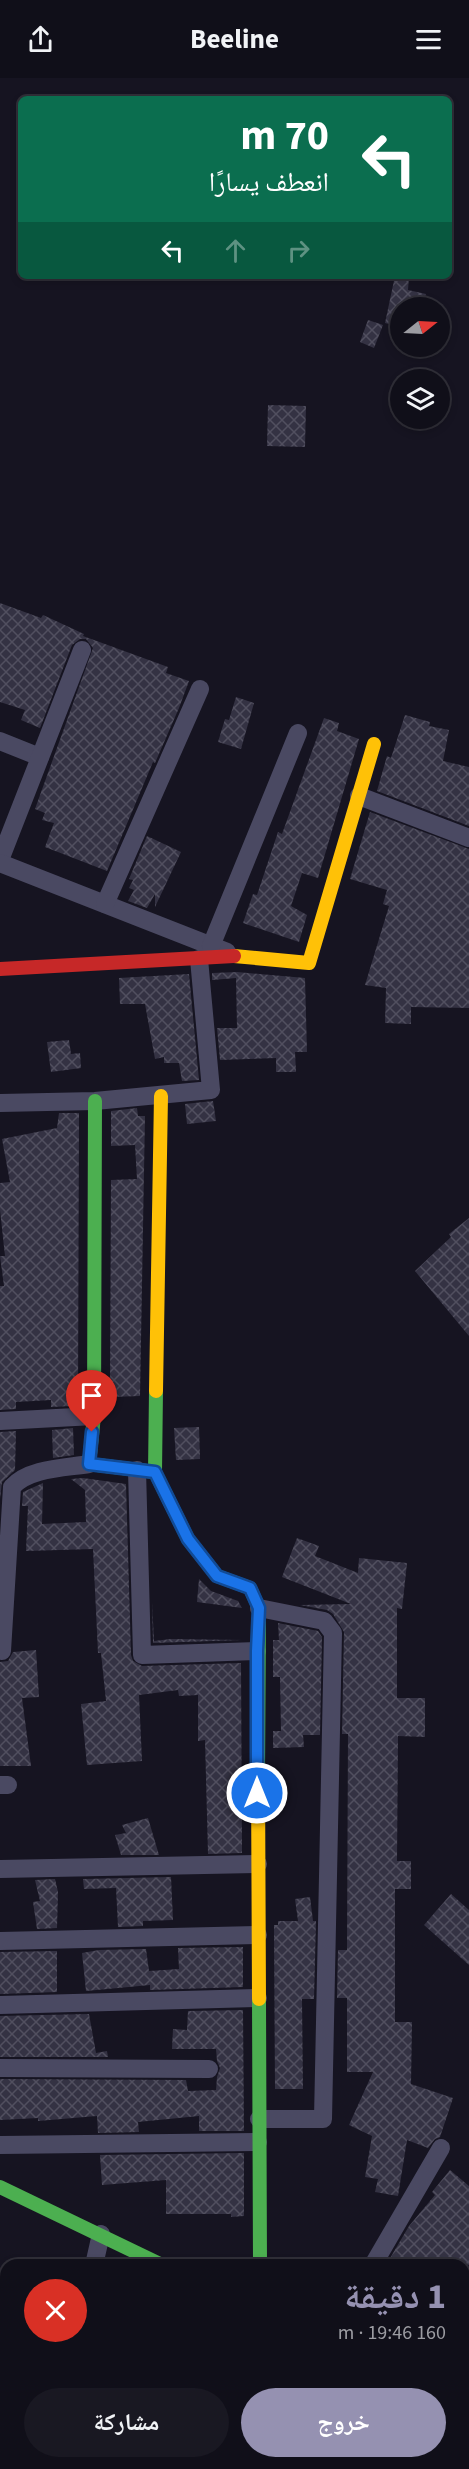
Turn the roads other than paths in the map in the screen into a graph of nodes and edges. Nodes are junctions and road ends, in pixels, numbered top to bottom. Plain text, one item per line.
1 (82, 650) dead end
2 (200, 689) dead end
3 (298, 733) dead end
4 (0, 741) edge
5 (374, 744) dead end
6 (40, 757) junction
7 (359, 796) junction
8 (469, 838) edge
9 (0, 862) edge
10 (105, 904) junction
11 (205, 952) junction
12 (237, 957) joint
13 (0, 969) edge
14 (161, 1096) junction
15 (95, 1101) junction
16 (0, 1102) edge
17 (94, 1416) junction
18 (0, 1421) edge
19 (89, 1464) junction
20 (136, 1470) junction
21 (155, 1472) junction
22 (259, 1608) junction
23 (2, 1651) dead end
24 (257, 1651) junction
25 (258, 1864) junction
26 (0, 1869) edge
27 (258, 1935) junction
28 (0, 1941) edge
29 (258, 1998) junction
30 (0, 2005) edge
31 (0, 2068) edge
32 (209, 2069) dead end
33 (259, 2119) junction
34 (258, 2142) junction
35 (0, 2145) edge
36 (441, 2148) dead end
37 (0, 2187) edge
38 (101, 2234) junction
39 (95, 2259) edge
40 (150, 2259) edge
41 (260, 2259) edge
42 (376, 2259) edge

1 - 6 street
2 - 10 street
3 - 11 street
4 - 6 street
5 - 7 street
6 - 9 street
7 - 8 street
7 - 12 street
9 - 10 street
10 - 11 street
11 - 12 street
11 - 13 street
11 - 14 street
14 - 15 street
14 - 21 street
15 - 16 street
15 - 17 street
17 - 18 street
17 - 19 street
19 - 20 street
19 - 23 street
20 - 21 street
20 - 24 street
21 - 22 street
22 - 24 street
22 - 33 street
24 - 25 street
25 - 26 street
25 - 27 street
27 - 28 street
27 - 29 street
29 - 30 street
29 - 33 street
31 - 32 street
33 - 34 street
34 - 35 street
34 - 41 street
36 - 42 street
37 - 38 street
38 - 39 street
38 - 40 street

